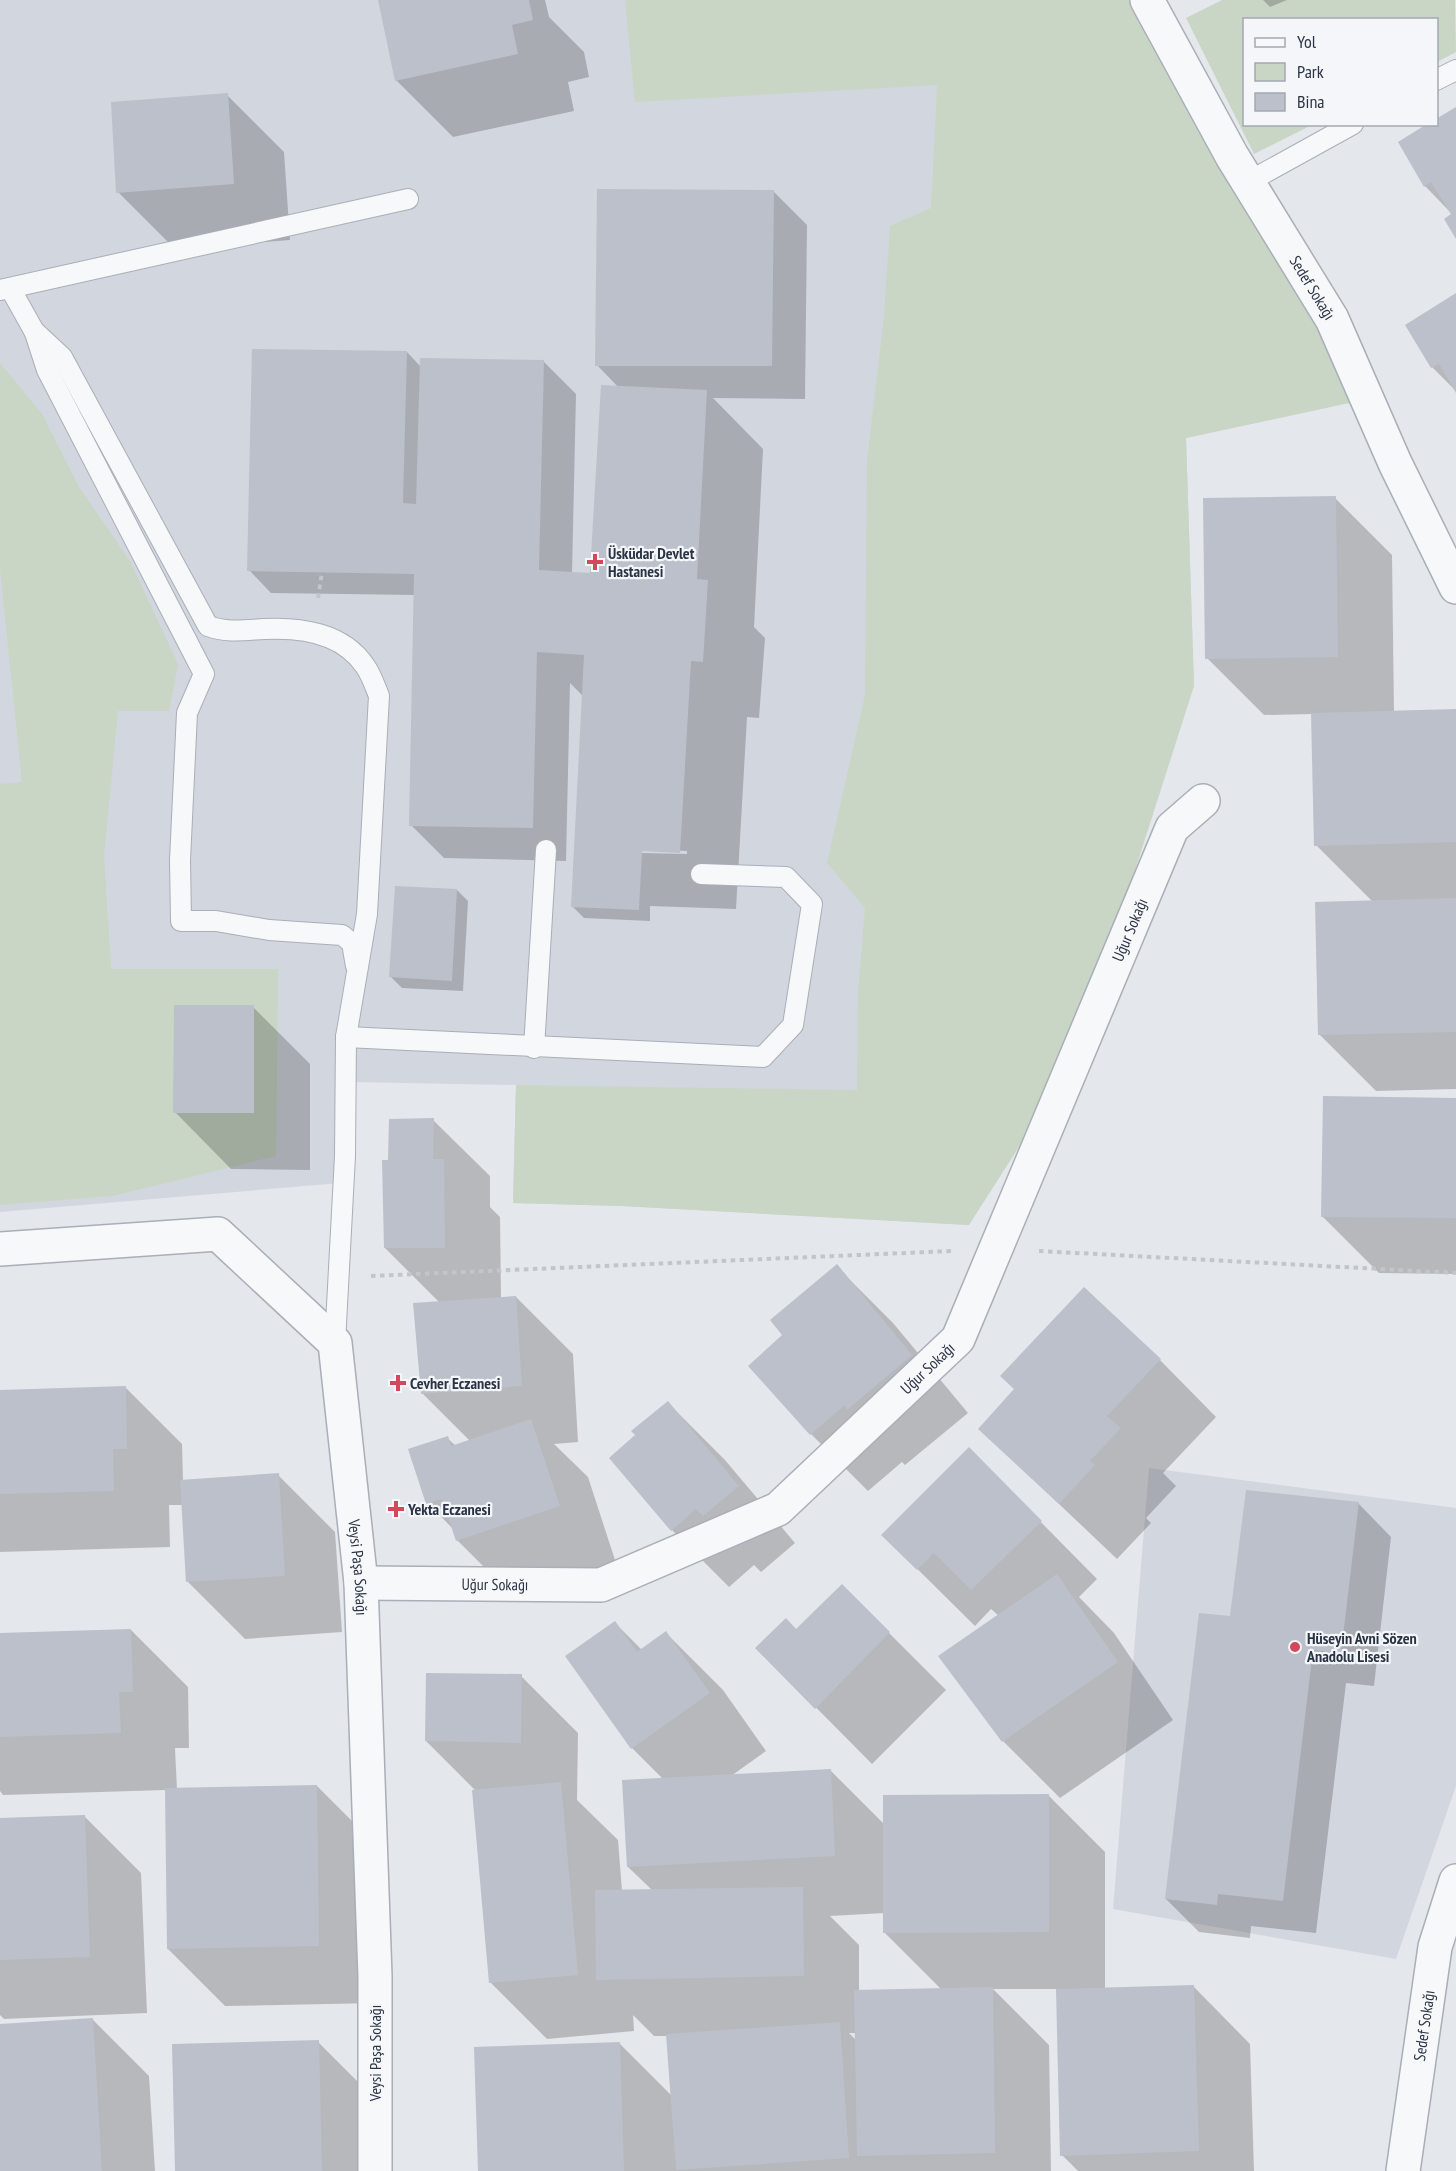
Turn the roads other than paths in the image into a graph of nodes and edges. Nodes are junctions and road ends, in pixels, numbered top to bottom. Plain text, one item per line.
1 (1147, 0) edge
2 (1456, 70) edge
3 (1438, 79) edge
4 (1349, 126) edge
5 (1248, 182) junction
6 (408, 199) dead end
7 (5, 289) edge
8 (34, 331) junction
9 (1456, 587) edge
10 (1203, 801) dead end
11 (546, 850) dead end
12 (701, 874) dead end
13 (358, 973) junction
14 (346, 1038) junction
15 (534, 1048) junction
16 (0, 1249) edge
17 (335, 1343) junction
18 (362, 1583) junction
19 (1456, 1881) edge
20 (375, 2171) edge
21 (1403, 2171) edge

1 - 5 street, Sedef Sokağı
2 - 3 lane
4 - 5 lane
5 - 9 street, Sedef Sokağı
6 - 7 lane
7 - 8 lane
8 - 13 lane
8 - 13 lane
10 - 18 street, Uğur Sokağı
11 - 15 lane
12 - 15 lane
13 - 14 lane
14 - 15 lane
14 - 17 lane
16 - 17 street
17 - 18 street, Veysi Paşa Sokağı
18 - 20 street, Veysi Paşa Sokağı
19 - 21 street, Sedef Sokağı

